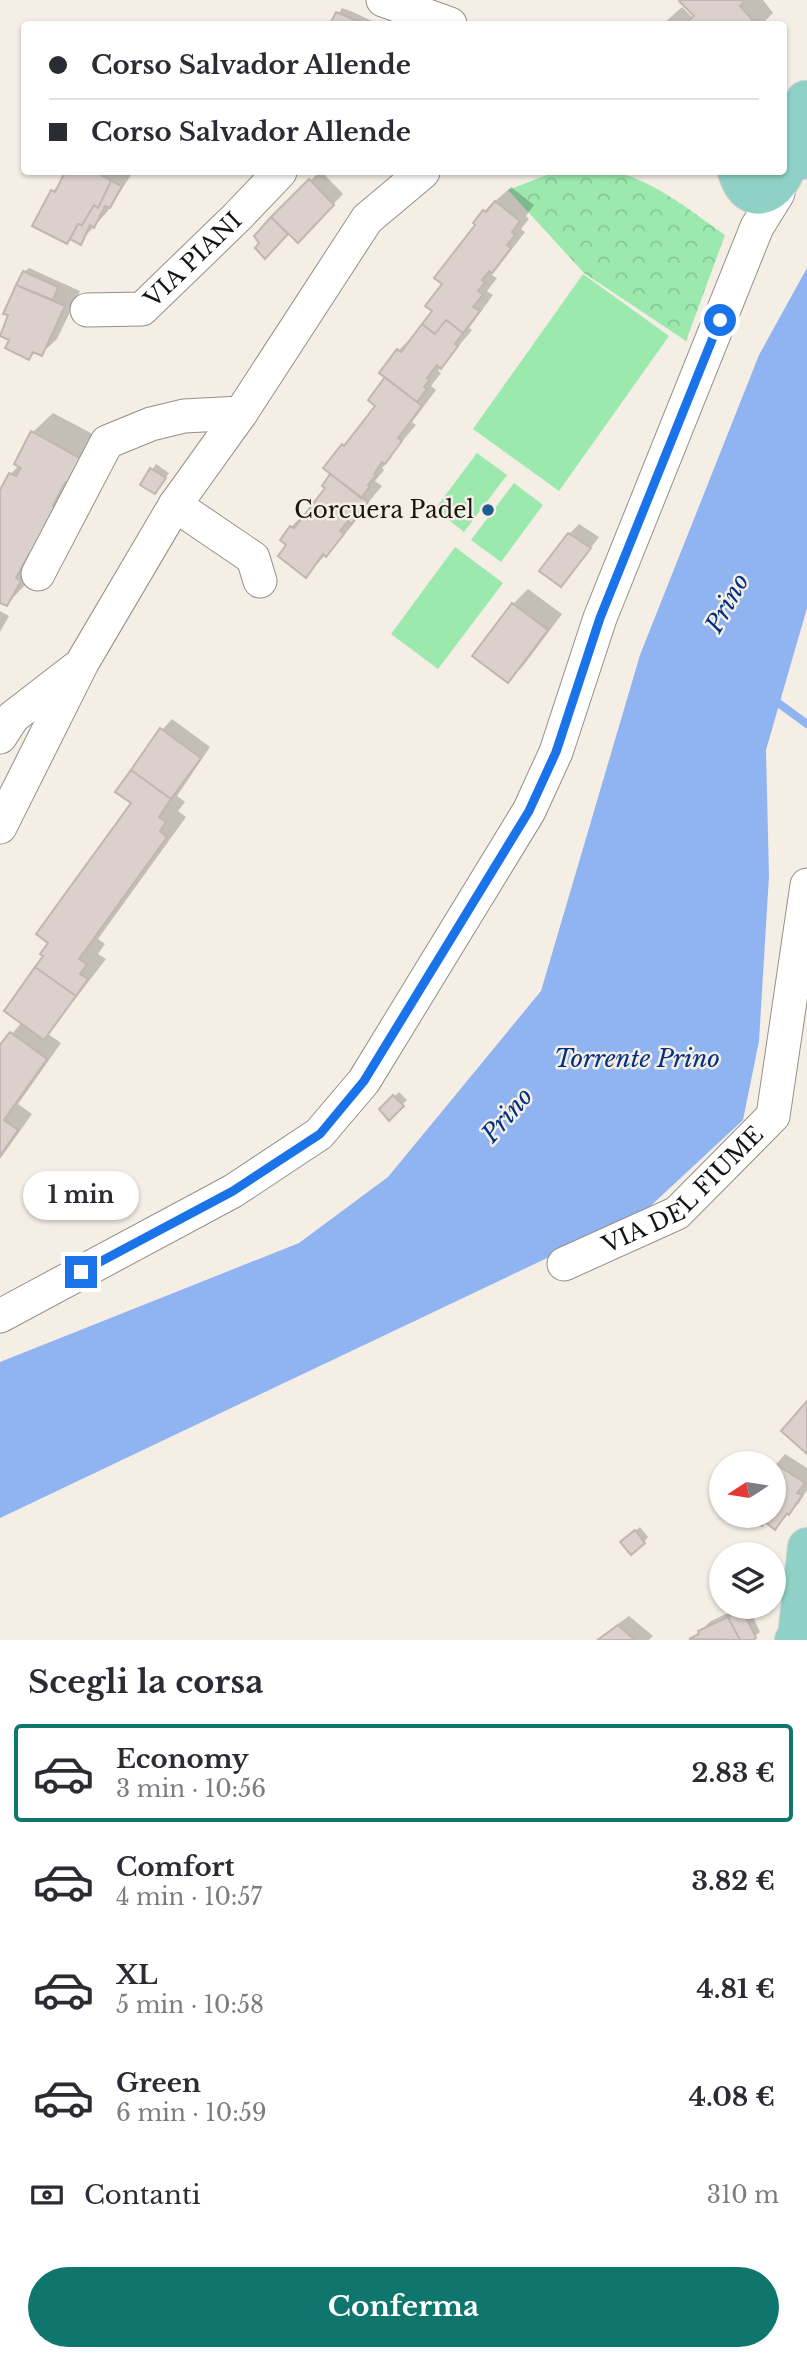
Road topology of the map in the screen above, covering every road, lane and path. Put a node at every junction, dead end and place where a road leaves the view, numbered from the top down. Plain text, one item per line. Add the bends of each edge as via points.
1 (382, 0) edge
2 (375, 21) edge
3 (442, 21) edge
4 (277, 175) edge
5 (419, 175) edge
6 (774, 175) edge
7 (88, 310) dead end
8 (241, 413) junction
9 (175, 505) junction
10 (38, 574) dead end
11 (260, 581) dead end
12 (82, 663) junction
13 (0, 737) edge
14 (0, 827) edge
15 (807, 885) edge
16 (564, 1264) dead end
17 (0, 1316) edge
18 (807, 1547) edge
19 (794, 1640) edge

1 - 2 street
1 - 3 street
4 - 7 street, VIA PIANI via 142,309
5 - 8 street via 367,219
6 - 17 street via 600,618 556,752 529,811 364,1081 320,1134 244,1184
8 - 9 street
8 - 10 street via 184,416 107,442
9 - 11 street via 253,558
9 - 12 street
12 - 13 street via 13,717
12 - 14 street
15 - 16 street, VIA DEL FIUME via 772,1116 677,1213
18 - 19 main road

